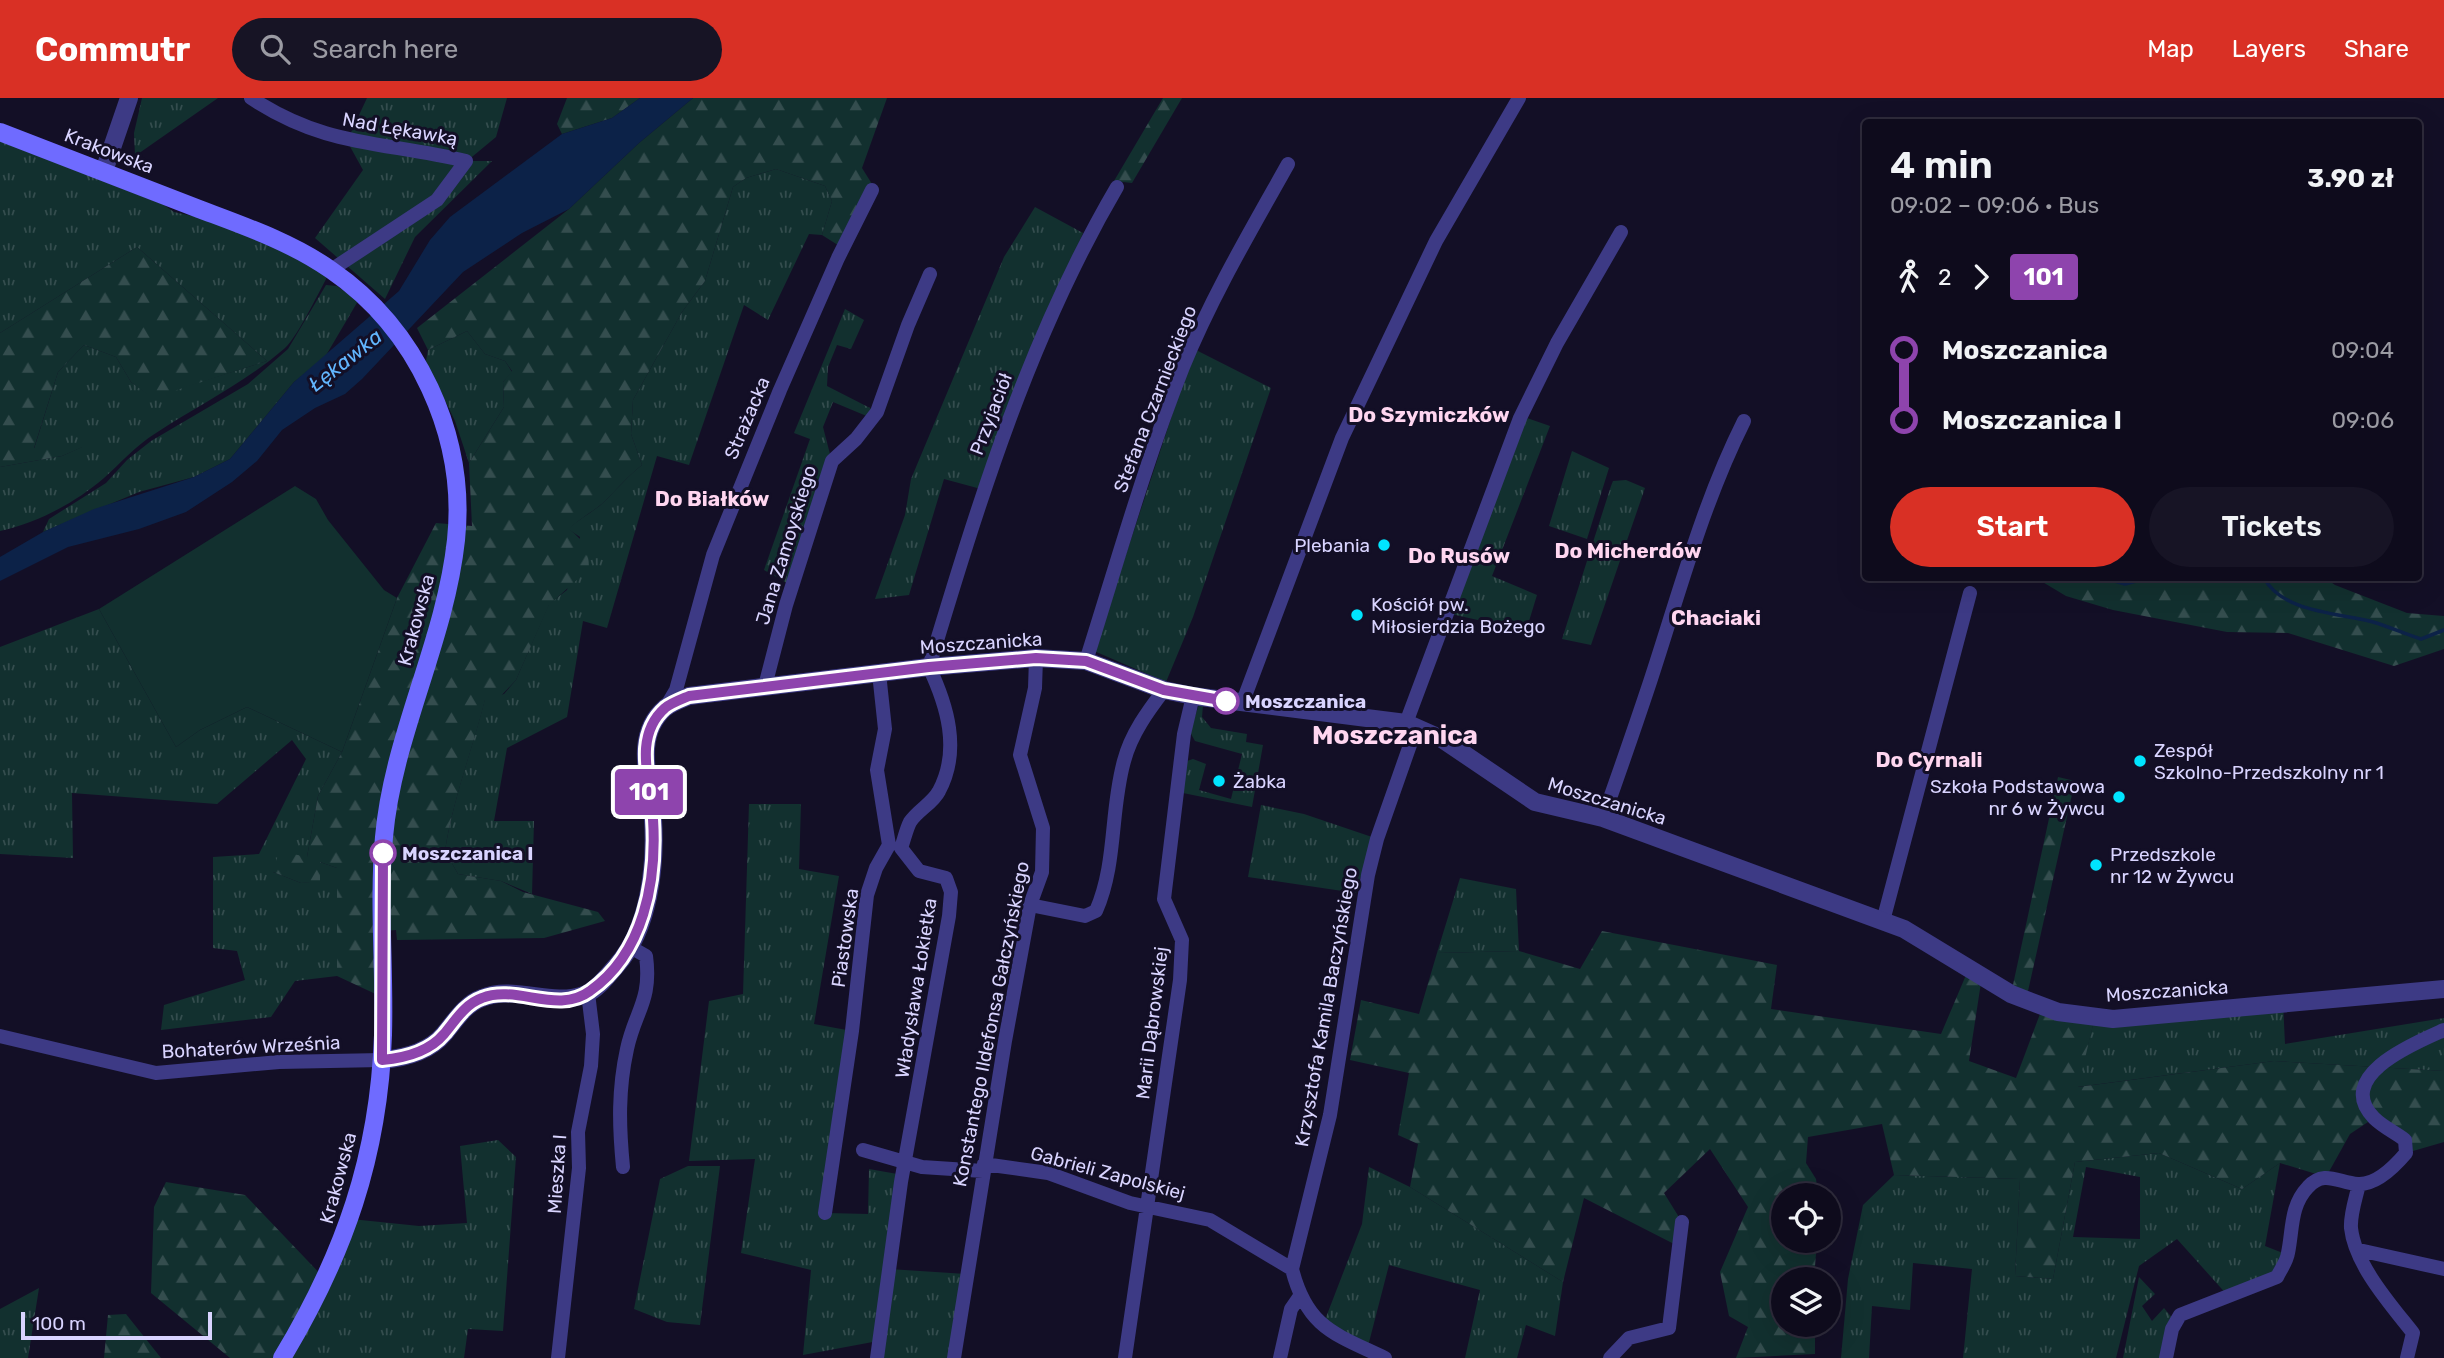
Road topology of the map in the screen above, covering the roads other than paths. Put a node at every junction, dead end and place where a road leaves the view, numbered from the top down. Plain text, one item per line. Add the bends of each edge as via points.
1 (129, 98) edge
2 (251, 98) edge
3 (1519, 98) edge
4 (0, 132) edge
5 (435, 154) junction
6 (1288, 164) dead end
7 (104, 171) junction
8 (1117, 187) dead end
9 (872, 190) dead end
10 (437, 200) junction
11 (1621, 232) dead end
12 (337, 274) junction
13 (930, 274) dead end
14 (1744, 421) dead end
15 (1970, 593) dead end
16 (1036, 658) junction
17 (1086, 661) junction
18 (929, 667) junction
19 (879, 673) junction
20 (765, 687) junction
21 (1164, 690) junction
22 (1193, 696) junction
23 (1242, 704) junction
24 (665, 708) junction
25 (1411, 726) junction
26 (1603, 818) junction
27 (895, 846) junction
28 (1031, 905) junction
29 (1883, 921) junction
30 (632, 948) junction
31 (2444, 989) edge
32 (588, 993) junction
33 (2444, 1030) edge
34 (0, 1036) edge
35 (382, 1060) junction
36 (863, 1150) dead end
37 (906, 1163) junction
38 (623, 1167) dead end
39 (983, 1167) junction
40 (2359, 1184) junction
41 (1146, 1206) junction
42 (825, 1213) dead end
43 (1682, 1222) dead end
44 (2359, 1250) junction
45 (1292, 1269) junction
46 (2444, 1269) edge
47 (1300, 1296) junction
48 (282, 1358) edge
49 (558, 1358) edge
50 (877, 1358) edge
51 (954, 1358) edge
52 (1125, 1358) edge
53 (1280, 1358) edge
54 (1385, 1358) edge
55 (1610, 1358) edge
56 (2166, 1358) edge
57 (2407, 1358) edge

1 - 7 street
2 - 5 street, Nad Łękawką via 312,131 366,145
3 - 23 street via 1436,242 1342,438
4 - 7 main road, Krakowska
5 - 10 street via 450,173
5 - 10 street, Nad Łękawką via 466,161
6 - 17 street, Stefana Czarnieckiego via 1248,231 1184,367 1143,478
7 - 12 main road, Krakowska via 278,240
8 - 18 street, Przyjaciół via 1076,260 1002,433
9 - 24 street, Strażacka via 780,390 718,542 676,690
10 - 12 street
11 - 25 street, Krzysztofa Kamila Baczyńskiego via 1520,418
12 - 35 main road, Krakowska via 381,314 429,387 452,447 457,495 456,541 443,605 388,805 382,870
13 - 20 street, Jana Zamoyskiego via 877,412 832,461
14 - 26 street via 1724,461 1673,602
15 - 29 street
16 - 17 street, Moszczanicka
16 - 18 street, Moszczanicka
16 - 28 street, Konstantego Ildefonsa Gałczyńskiego via 1035,688 1020,755 1043,828 1042,872
17 - 21 street, Moszczanicka
18 - 19 street, Moszczanicka
18 - 27 street via 942,694 951,733 948,768 939,793
19 - 20 street, Moszczanicka
19 - 27 street via 885,729 877,770
20 - 24 street, Moszczanicka via 689,696
21 - 22 street, Moszczanicka
21 - 28 street via 1142,720 1124,761 1107,885 1096,911 1086,916
22 - 23 street, Moszczanicka
22 - 41 street, Marii Dąbrowskiej via 1184,734 1164,899 1182,940 1180,980
23 - 25 street, Moszczanicka
24 - 30 street via 652,729 644,765 653,819 652,860 644,912
25 - 26 street, Moszczanicka via 1442,739 1535,802
25 - 45 street, Krzysztofa Kamila Baczyńskiego via 1368,875 1330,1115
26 - 29 street, Moszczanicka
27 - 37 street, Władysława Łokietka via 919,871 946,878 951,892
27 - 42 street, Piastowska via 876,868 867,895
28 - 39 street, Konstantego Ildefonsa Gałczyńskiego
29 - 31 street, Moszczanicka via 2011,994 2058,1012 2113,1019
30 - 32 street
30 - 38 street via 646,956 648,969 646,999 627,1047 617,1111
32 - 35 street via 561,1001 497,993 480,998 458,1015 442,1037 418,1053
32 - 49 street, Mieszka I via 591,1066 578,1132 579,1168
33 - 40 street via 2390,1056 2364,1084 2363,1100 2374,1118 2405,1140 2406,1153 2382,1177
34 - 35 street, Bohaterów Września via 156,1073 279,1062
35 - 48 main road, Krakowska via 373,1134 351,1219 323,1287
36 - 37 street, Gabrieli Zapolskiej
37 - 39 street, Gabrieli Zapolskiej
37 - 50 street, Władysława Łokietka
39 - 41 street, Gabrieli Zapolskiej via 1048,1173
39 - 51 street, Konstantego Ildefonsa Gałczyńskiego
40 - 44 street via 2351,1228
40 - 56 street via 2335,1177 2309,1184 2298,1199 2288,1255 2277,1277 2180,1315
41 - 45 street, Gabrieli Zapolskiej via 1210,1220
41 - 52 street, Marii Dąbrowskiej
43 - 55 street via 1669,1328 1629,1338
44 - 46 street
44 - 57 street via 2377,1286 2413,1333
45 - 47 street
47 - 53 street via 1291,1309
47 - 54 street via 1308,1312 1336,1335

